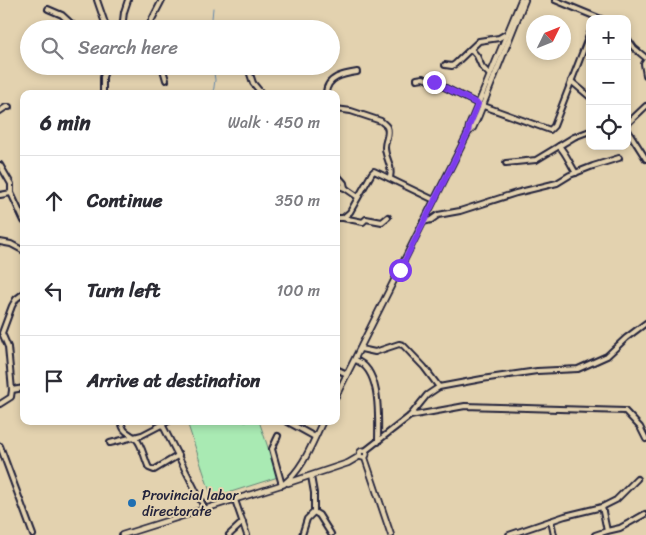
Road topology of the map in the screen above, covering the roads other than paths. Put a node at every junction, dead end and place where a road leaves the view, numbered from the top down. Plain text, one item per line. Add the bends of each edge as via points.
1 (96, 0) edge
2 (128, 0) edge
3 (162, 0) edge
4 (521, 0) edge
5 (525, 0) edge
6 (555, 0) edge
7 (48, 9) dead end
8 (589, 15) edge
9 (67, 20) edge
10 (104, 20) edge
11 (123, 20) edge
12 (152, 20) edge
13 (508, 32) junction
14 (586, 43) edge
15 (631, 44) edge
16 (472, 49) junction
17 (646, 60) edge
18 (445, 66) dead end
19 (357, 72) dead end
20 (104, 75) edge
21 (165, 75) edge
22 (250, 75) edge
23 (646, 75) edge
24 (490, 76) junction
25 (417, 78) dead end
26 (166, 80) dead end
27 (571, 81) junction
28 (490, 84) junction
29 (103, 90) edge
30 (259, 90) edge
31 (326, 90) edge
32 (586, 94) edge
33 (481, 105) junction
34 (646, 106) edge
35 (9, 107) dead end
36 (340, 110) edge
37 (0, 111) edge
38 (631, 120) edge
39 (586, 133) edge
40 (631, 135) edge
41 (559, 146) junction
42 (619, 158) dead end
43 (646, 158) edge
44 (506, 164) dead end
45 (0, 165) edge
46 (576, 172) junction
47 (340, 178) edge
48 (390, 178) junction
49 (340, 186) edge
50 (345, 188) junction
51 (11, 193) junction
52 (0, 194) edge
53 (358, 197) junction
54 (434, 200) junction
55 (20, 212) edge
56 (388, 217) dead end
57 (343, 218) joint
58 (423, 222) junction
59 (0, 242) edge
60 (20, 249) edge
61 (20, 296) edge
62 (646, 323) edge
63 (1, 332) edge
64 (360, 349) junction
65 (355, 360) junction
66 (340, 370) edge
67 (347, 374) junction
68 (439, 387) junction
69 (340, 388) edge
70 (20, 389) edge
71 (12, 390) junction
72 (0, 404) edge
73 (410, 416) junction
74 (123, 425) edge
75 (293, 425) edge
76 (321, 425) edge
77 (163, 426) joint
78 (278, 436) dead end
79 (135, 437) junction
80 (315, 437) junction
81 (646, 439) edge
82 (378, 442) junction
83 (110, 444) dead end
84 (0, 446) edge
85 (364, 451) joint
86 (179, 455) junction
87 (362, 457) junction
88 (311, 476) junction
89 (638, 479) dead end
90 (283, 484) junction
91 (235, 500) junction
92 (602, 507) junction
93 (205, 509) junction
94 (314, 512) junction
95 (645, 514) edge
96 (551, 521) junction
97 (243, 522) junction
98 (607, 531) junction
99 (331, 534) edge
100 (33, 535) edge
101 (122, 535) edge
102 (229, 535) edge
103 (247, 535) edge
104 (302, 535) edge
105 (391, 535) edge
106 (509, 535) edge
107 (554, 535) edge
108 (595, 535) edge

1 - 10 street
2 - 11 street
3 - 12 street
4 - 13 street
5 - 28 street
6 - 8 street
7 - 9 street
13 - 16 street via 499,38 479,41
13 - 24 street
14 - 27 street
15 - 17 street
16 - 18 street via 452,66
16 - 24 street
17 - 23 street
19 - 31 street via 336,78
20 - 29 street
21 - 26 street
22 - 30 street
24 - 28 street
25 - 33 street via 434,82
27 - 32 street
27 - 33 street via 550,130
28 - 33 street
33 - 54 street via 473,128
34 - 38 street
35 - 37 street
36 - 48 street via 381,121 387,127 385,147 392,172
39 - 41 street
40 - 43 street
41 - 44 street via 536,160
41 - 46 street
42 - 46 street
45 - 51 street via 11,184
46 - 58 street via 557,183 438,215
47 - 50 street
48 - 53 street via 374,171
48 - 54 street
49 - 50 street
50 - 53 street
51 - 52 street
51 - 55 street
53 - 57 street
54 - 58 street
56 - 57 street via 382,222
58 - 64 street
59 - 60 street
61 - 63 street
62 - 68 street via 607,356 578,369 482,378
63 - 71 street via 8,347
64 - 65 street
64 - 68 street via 375,352 403,345
65 - 67 street
65 - 82 street via 366,367 376,389
66 - 67 street
67 - 69 street
68 - 73 street via 427,395
70 - 71 street
71 - 72 street via 11,397
73 - 81 street via 465,406 625,411
73 - 82 street
74 - 79 street via 126,432
75 - 80 street
76 - 80 street
77 - 79 street
77 - 86 street
78 - 90 street via 272,449
79 - 83 street
79 - 86 street via 144,460 154,470
80 - 90 street via 297,471
82 - 85 street
84 - 100 street
85 - 87 street via 367,454
86 - 93 street
87 - 88 street
87 - 105 street
88 - 90 street
88 - 94 street
89 - 92 street via 616,500
90 - 91 street
91 - 93 street
91 - 97 street
92 - 96 street
92 - 98 street
93 - 101 street
94 - 99 street
94 - 104 street via 307,519
95 - 98 street via 620,528
96 - 106 street
96 - 107 street
97 - 102 street
97 - 103 street
98 - 108 street

